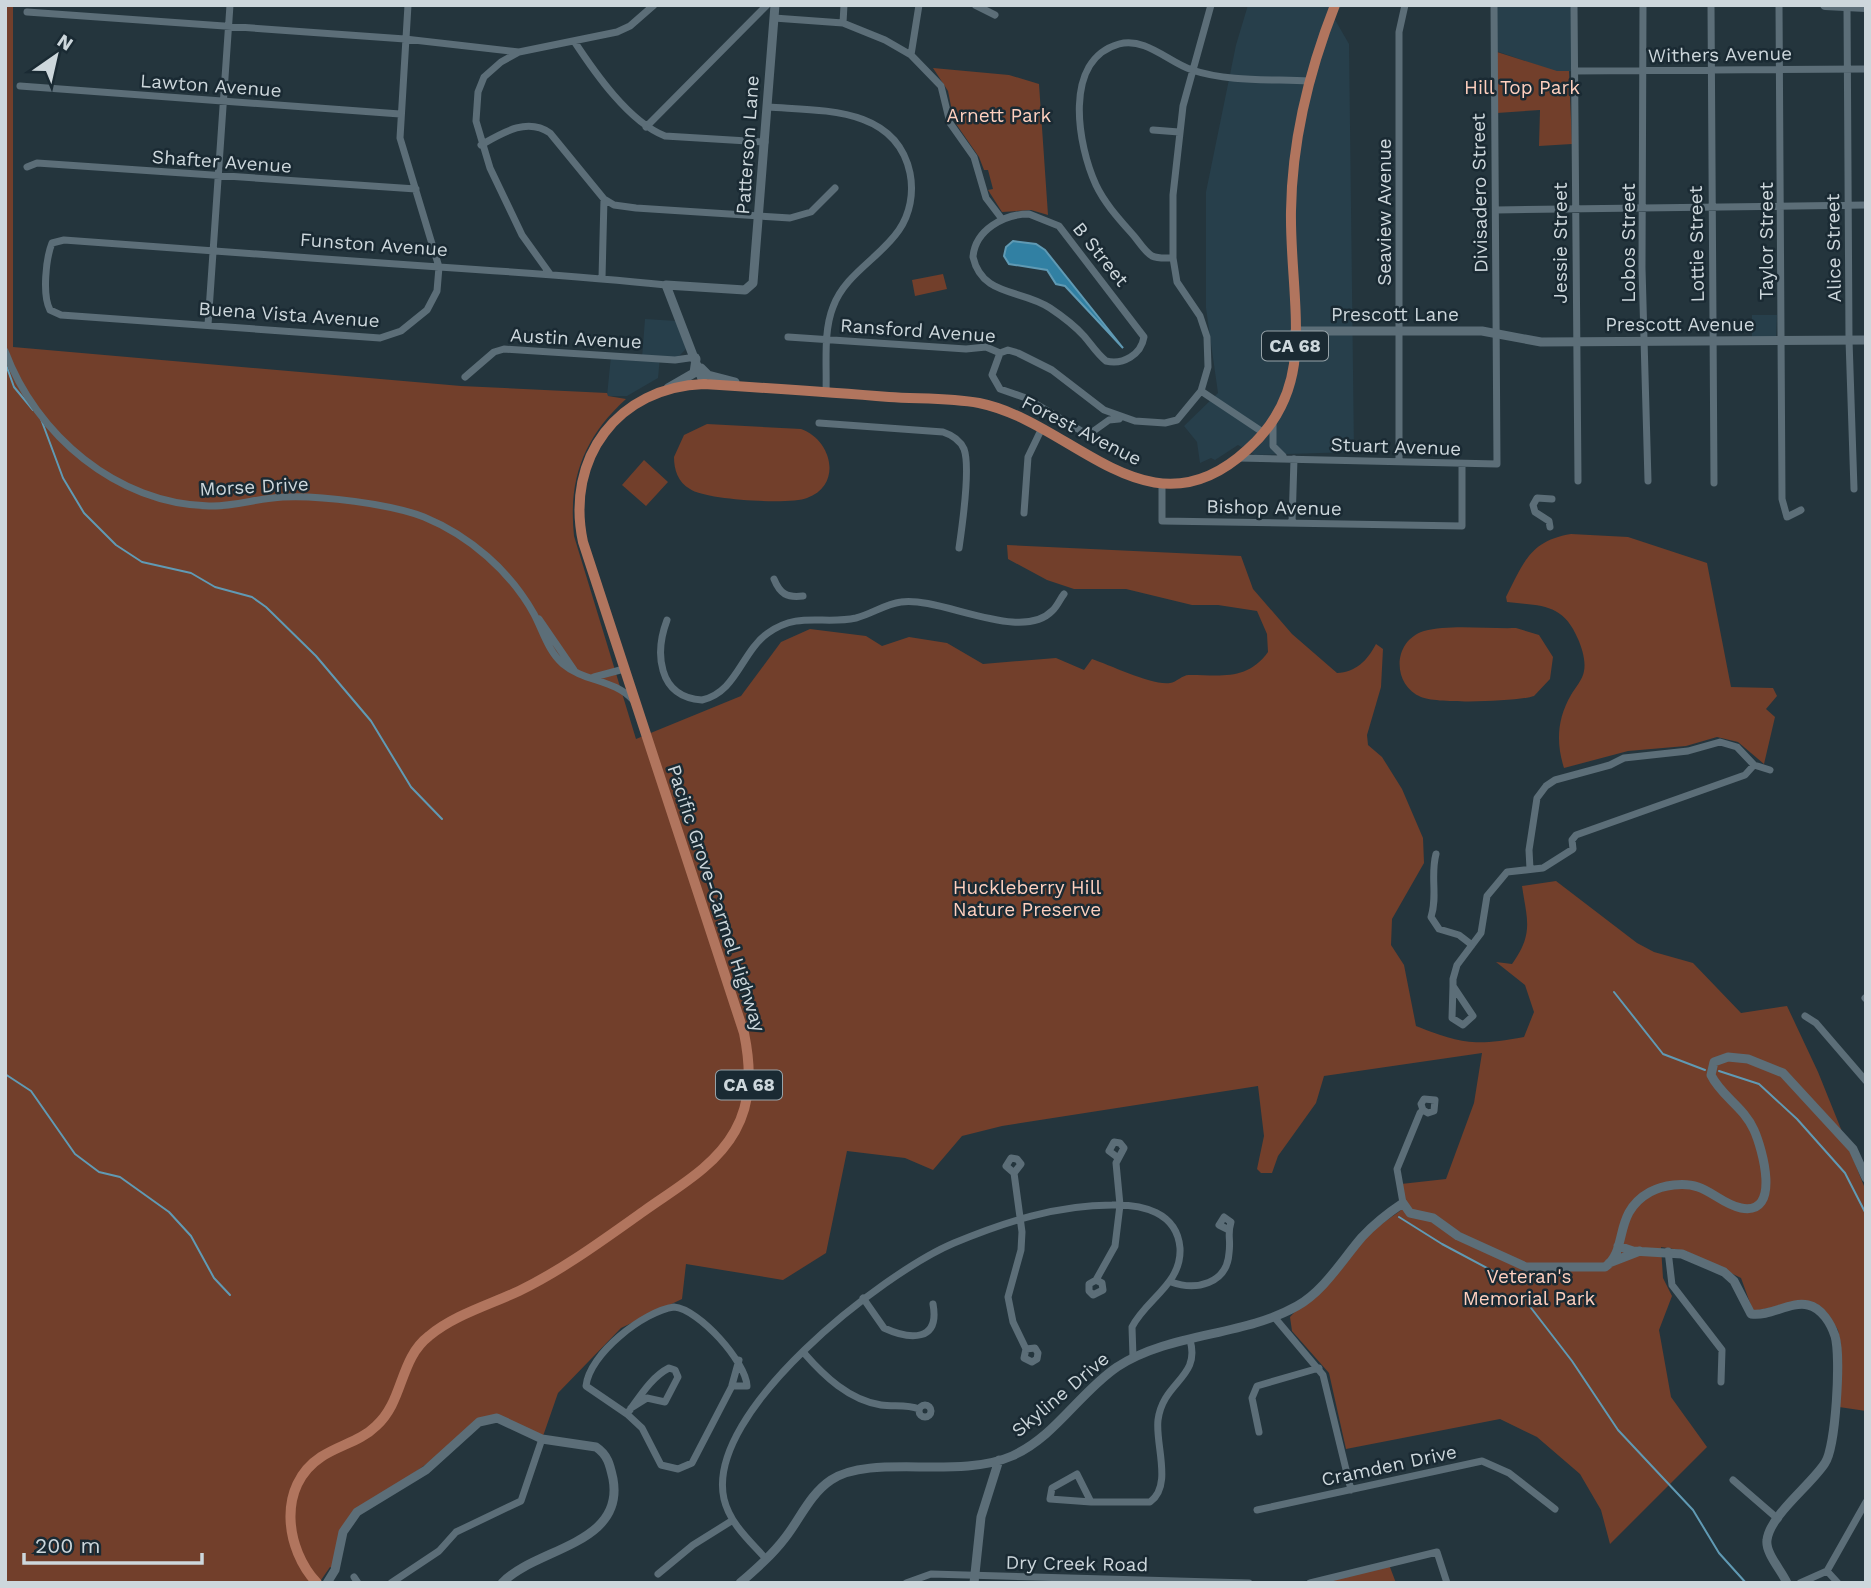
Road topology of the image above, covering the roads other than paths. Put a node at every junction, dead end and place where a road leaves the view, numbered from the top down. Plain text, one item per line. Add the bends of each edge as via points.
1 (230, 5) edge
2 (408, 5) edge
3 (654, 5) edge
4 (767, 5) edge
5 (775, 5) edge
6 (844, 5) edge
7 (919, 5) edge
8 (975, 5) edge
9 (1211, 5) edge
10 (1335, 5) edge
11 (1405, 5) edge
12 (1494, 5) edge
13 (1574, 5) edge
14 (1643, 5) edge
15 (1711, 5) edge
16 (1779, 5) edge
17 (1825, 5) edge
18 (1847, 6) edge
19 (1866, 7) edge
20 (27, 12) dead end
21 (995, 15) dead end
22 (774, 18) junction
23 (843, 23) junction
24 (229, 27) junction
25 (405, 39) junction
26 (574, 41) junction
27 (519, 52) junction
28 (911, 55) junction
29 (1779, 68) junction
30 (1192, 69) junction
31 (1847, 69) junction
32 (1866, 69) edge
33 (1575, 71) junction
34 (1643, 71) junction
35 (1709, 71) junction
36 (1309, 81) junction
37 (20, 86) dead end
38 (223, 102) junction
39 (768, 107) junction
40 (400, 114) junction
41 (646, 127) junction
42 (1153, 130) dead end
43 (1179, 132) junction
44 (765, 142) junction
45 (481, 145) junction
46 (27, 167) dead end
47 (218, 176) junction
48 (835, 188) dead end
49 (416, 189) junction
50 (604, 199) junction
51 (1866, 205) edge
52 (1644, 206) junction
53 (1712, 206) junction
54 (1782, 206) junction
55 (1848, 206) junction
56 (1576, 207) junction
57 (1496, 210) junction
58 (760, 216) junction
59 (1002, 219) junction
60 (213, 250) junction
61 (1173, 258) junction
62 (439, 267) junction
63 (550, 274) junction
64 (602, 278) junction
65 (666, 285) junction
66 (751, 287) joint
67 (47, 300) joint
68 (208, 325) junction
69 (1294, 331) junction
70 (1400, 332) junction
71 (1496, 333) junction
72 (788, 337) dead end
73 (828, 340) junction
74 (1866, 340) edge
75 (1782, 341) junction
76 (1849, 341) junction
77 (1577, 342) junction
78 (1644, 342) junction
79 (1713, 342) junction
80 (5, 351) edge
81 (1000, 353) junction
82 (698, 361) junction
83 (464, 377) dead end
84 (704, 384) junction
85 (668, 388) junction
86 (757, 388) junction
87 (1201, 391) junction
88 (826, 392) junction
89 (640, 399) joint
90 (1104, 410) junction
91 (1124, 419) junction
92 (819, 423) dead end
93 (1273, 423) junction
94 (1102, 425) junction
95 (1042, 428) junction
96 (1264, 433) junction
97 (1239, 458) junction
98 (1294, 459) junction
99 (1399, 461) junction
100 (1462, 464) junction
101 (1497, 464) joint
102 (1578, 481) dead end
103 (1648, 481) dead end
104 (1714, 483) dead end
105 (1162, 484) junction
106 (1854, 489) dead end
107 (1552, 499) dead end
108 (1801, 510) dead end
109 (1024, 513) dead end
110 (1292, 523) junction
111 (1550, 527) dead end
112 (959, 548) dead end
113 (774, 579) dead end
114 (1064, 593) dead end
115 (803, 596) dead end
116 (667, 620) dead end
117 (624, 669) junction
118 (590, 677) junction
119 (635, 701) junction
120 (1754, 765) junction
121 (1770, 771) dead end
122 (1436, 854) dead end
123 (1530, 869) junction
124 (1472, 945) junction
125 (1453, 986) junction
126 (1805, 1016) dead end
127 (1866, 1081) edge
128 (1423, 1110) dead end
129 (1117, 1157) dead end
130 (1014, 1172) dead end
131 (1866, 1178) edge
132 (1403, 1203) junction
133 (1120, 1205) junction
134 (1018, 1219) junction
135 (1227, 1229) dead end
136 (1620, 1234) junction
137 (1618, 1246) junction
138 (1637, 1251) junction
139 (1668, 1251) junction
140 (1609, 1264) junction
141 (1096, 1280) dead end
142 (1171, 1282) junction
143 (863, 1298) junction
144 (933, 1304) dead end
145 (1275, 1318) junction
146 (1190, 1340) junction
147 (1026, 1349) dead end
148 (804, 1353) junction
149 (1133, 1357) junction
150 (739, 1360) junction
151 (1319, 1368) junction
152 (1721, 1382) dead end
153 (732, 1386) junction
154 (747, 1386) junction
155 (761, 1399) junction
156 (919, 1409) dead end
157 (629, 1411) junction
158 (1259, 1432) dead end
159 (542, 1439) junction
160 (1012, 1456) junction
161 (999, 1460) junction
162 (972, 1466) junction
163 (1733, 1480) dead end
164 (990, 1488) junction
165 (1351, 1490) junction
166 (1091, 1502) junction
167 (1866, 1502) edge
168 (1555, 1509) dead end
169 (1257, 1510) dead end
170 (1777, 1519) junction
171 (733, 1520) junction
172 (766, 1559) junction
173 (1827, 1571) junction
174 (658, 1574) dead end
175 (974, 1579) edge
176 (329, 1580) edge
177 (317, 1583) edge
178 (391, 1583) edge
179 (502, 1583) edge
180 (740, 1583) edge
181 (906, 1583) edge
182 (1249, 1583) edge
183 (1310, 1583) edge
184 (1447, 1583) edge
185 (1787, 1583) edge
186 (1800, 1583) edge
187 (1838, 1583) edge

1 - 24 street
2 - 25 street, Buena Vista Avenue
3 - 26 street via 630,26
4 - 41 street
5 - 22 street, Patterson Lane
6 - 23 street
7 - 28 street
8 - 21 street
9 - 30 street, Ransford Avenue
10 - 36 main road, Forest Avenue / CA 68
11 - 70 street, Seaview Avenue via 1399,32
12 - 57 street, Divisadero Street
13 - 33 street, Jessie Street
14 - 34 street, Lobos Street
15 - 35 street, Lottie Street
16 - 29 street, Taylor Street
17 - 18 main road
18 - 19 main road
18 - 31 street, Alice Street
20 - 24 street
22 - 23 street
22 - 39 street, Patterson Lane
23 - 28 street
24 - 25 street
24 - 38 street
25 - 27 street
25 - 40 street, Buena Vista Avenue
26 - 27 street
26 - 41 street
27 - 45 street via 501,62 480,85 475,107
28 - 59 street via 942,89 950,123 974,157 986,198
29 - 31 street, Withers Avenue
29 - 35 street, Withers Avenue
29 - 54 street, Taylor Street
30 - 36 street via 1222,76
30 - 43 street, Ransford Avenue
30 - 61 street via 1144,45 1118,44 1094,60 1080,100 1084,149 1103,197 1150,254
31 - 32 street, Withers Avenue
31 - 55 street, Alice Street
33 - 34 street, Withers Avenue
33 - 56 street, Jessie Street
34 - 35 street, Withers Avenue
34 - 52 street, Lobos Street
35 - 53 street, Lottie Street
36 - 69 main road, Forest Avenue / CA 68 via 1292,169
37 - 38 street, Lawton Avenue
38 - 40 street, Lawton Avenue
38 - 47 street
39 - 44 street, Patterson Lane
39 - 73 street via 868,119 892,139 908,166 912,185 907,216 898,233 836,299
40 - 49 street, Buena Vista Avenue via 401,138
41 - 44 street via 665,136
42 - 43 street
43 - 61 street, Ransford Avenue
44 - 58 street, Patterson Lane
45 - 50 street via 513,129 539,126 550,133
45 - 63 street via 516,224
46 - 47 street, Shafter Avenue via 37,163
47 - 49 street, Shafter Avenue
47 - 60 street
48 - 58 street via 820,207 802,216
49 - 62 street, Buena Vista Avenue
50 - 58 street via 636,208
50 - 64 street
51 - 55 street
52 - 53 street
52 - 56 street
52 - 78 street, Lobos Street
53 - 54 street
53 - 79 street, Lottie Street
54 - 55 street
54 - 75 street, Taylor Street
55 - 76 street, Alice Street
56 - 57 street
56 - 77 street, Jessie Street
57 - 71 street, Divisadero Street
58 - 66 street, Patterson Lane
59 - 59 street, B Street via 979,239 973,252 977,269 989,286 1050,308 1109,362 1130,357 1143,342 1143,332 1059,226 1029,214
60 - 62 street, Funston Avenue
60 - 67 street, Funston Avenue via 57,240 50,252
60 - 68 street
61 - 87 street, Ransford Avenue via 1180,291 1206,330 1208,367
62 - 63 street, Funston Avenue
62 - 68 street, Buena Vista Avenue via 431,304 411,325 386,337
63 - 64 street, Funston Avenue
64 - 65 street, Funston Avenue
65 - 66 street, Funston Avenue
65 - 82 street
67 - 68 street, Buena Vista Avenue via 50,310 61,315
69 - 70 street, Prescott Lane
69 - 93 main road, Forest Avenue / CA 68 via 1288,393
70 - 71 street, Prescott Lane
70 - 99 street, Seaview Avenue
71 - 77 street, Prescott Avenue via 1532,342
71 - 101 street, Divisadero Street
72 - 73 street, Ransford Avenue
73 - 81 street, Ransford Avenue via 986,347
73 - 88 street
74 - 76 street, Prescott Avenue
75 - 76 street, Prescott Avenue
75 - 79 street, Prescott Avenue
75 - 108 street, Taylor Street via 1781,473 1787,517
76 - 106 street, Alice Street
77 - 78 street, Prescott Avenue
77 - 102 street, Jessie Street
78 - 79 street, Prescott Avenue
78 - 103 street, Lobos Street
79 - 104 street, Lottie Street
80 - 118 street, Morse Drive via 49,428 108,474 150,494 189,505 303,497 390,508 422,516 456,533 508,578 555,637 576,673
81 - 90 street, Ransford Avenue via 1013,351 1042,364
81 - 94 street via 992,375 997,387 1034,403 1084,434 1092,435
82 - 83 street, Austin Avenue via 513,348 494,352
82 - 84 street
82 - 85 street via 694,373
82 - 86 street via 708,375
84 - 85 main road, Forest Avenue / CA 68
84 - 86 main road, Forest Avenue / CA 68
85 - 89 main road, Forest Avenue / CA 68
86 - 88 main road, Forest Avenue / CA 68
87 - 91 street, Ransford Avenue via 1177,420 1157,424
87 - 96 street
88 - 95 main road, Forest Avenue / CA 68 via 977,403
89 - 117 main road, Pacific Grove-Carmel Highway / CA 68 via 595,447 583,475 578,509 583,542
90 - 91 street, Ransford Avenue
90 - 94 street
91 - 94 street
92 - 112 street via 943,432 957,439 965,456
93 - 96 main road, Forest Avenue / CA 68
93 - 98 street via 1275,450
95 - 105 main road, Forest Avenue / CA 68 via 1125,475
95 - 109 street via 1028,457
96 - 97 main road, Forest Avenue / CA 68
97 - 98 street, Stuart Avenue
97 - 105 main road, Forest Avenue / CA 68 via 1217,473
98 - 99 street, Stuart Avenue
98 - 110 street
99 - 100 street, Stuart Avenue
100 - 101 street, Stuart Avenue
100 - 110 street, Bishop Avenue via 1462,526
105 - 110 street, Bishop Avenue via 1162,521
107 - 111 street via 1541,497 1533,505
113 - 115 street via 783,593
114 - 116 street via 1050,613 1027,621 990,620 914,601 853,618 795,620 759,640 726,688 702,700 679,691 661,668 659,642
117 - 118 street, Morse Drive
117 - 119 main road, Pacific Grove-Carmel Highway / CA 68
118 - 119 street via 617,686
119 - 177 main road, Pacific Grove-Carmel Highway / CA 68 via 744,1033 749,1076 743,1113 713,1160 577,1259 422,1341 407,1363 384,1418 366,1435 320,1458 298,1486 289,1527 297,1556
120 - 121 street
120 - 123 street via 1745,775 1576,835 1573,849 1543,868
120 - 123 street via 1737,747 1720,742 1624,758 1555,780 1537,797
122 - 124 street via 1431,917 1442,931 1458,934
123 - 124 street via 1512,870 1499,879 1485,901 1482,928
124 - 125 street via 1457,965
125 - 125 street via 1472,1012 1464,1025 1452,1018
126 - 127 street
128 - 132 street via 1397,1169
129 - 133 street
130 - 134 street
131 - 136 street via 1853,1149 1783,1073 1758,1062 1723,1057 1712,1064 1710,1075 1753,1127 1766,1178 1762,1201 1744,1209 1698,1186 1657,1189 1630,1210
132 - 140 street via 1410,1213 1433,1218 1458,1236 1535,1270
132 - 145 street, Skyline Drive via 1376,1223 1311,1297
133 - 134 street via 1062,1209
133 - 141 street via 1115,1246
133 - 142 street via 1150,1209 1169,1222 1180,1250
134 - 143 street via 954,1243
134 - 147 street via 1021,1250 1008,1297
135 - 142 street via 1229,1256 1217,1279 1198,1287
136 - 137 street
136 - 138 street
137 - 138 street
137 - 140 street
138 - 139 street
138 - 140 street
139 - 152 street via 1672,1285 1722,1350
139 - 170 street via 1730,1276 1751,1314 1809,1305 1824,1315 1833,1331 1837,1366 1830,1453
142 - 149 street via 1135,1322
143 - 144 street via 884,1328 915,1335 932,1329 936,1319
143 - 148 street
145 - 146 street, Skyline Drive
145 - 151 street
146 - 149 street, Skyline Drive
146 - 166 street via 1193,1362 1169,1391 1158,1419 1162,1483 1158,1494 1150,1502
148 - 155 street
148 - 156 street via 825,1375 859,1398 877,1405
149 - 160 street, Skyline Drive via 1094,1384 1048,1432
150 - 153 street
150 - 154 street
150 - 157 street via 693,1314 668,1308 618,1335 588,1376 590,1390
151 - 158 street via 1258,1386 1252,1398
151 - 165 street
153 - 154 street
153 - 157 street via 696,1456 685,1468 661,1465
154 - 155 street
155 - 171 street via 740,1431 726,1466 723,1492
157 - 157 street via 661,1372 675,1370 678,1377 665,1402 647,1398
159 - 176 street via 503,1419 479,1422 426,1470 357,1512 343,1532
159 - 178 street via 521,1501 456,1532 439,1551
159 - 179 street via 587,1444 601,1451 609,1462 614,1502 579,1541 516,1571
160 - 161 street, Skyline Drive
160 - 164 street
161 - 162 street, Skyline Drive
161 - 164 street
162 - 164 street via 984,1472
162 - 172 street, Skyline Drive via 867,1468 838,1476 813,1497
163 - 170 street
164 - 175 street via 978,1533
165 - 168 street, Cramden Drive via 1482,1461 1509,1473
165 - 169 street, Cramden Drive
166 - 166 street via 1054,1501 1049,1492 1077,1474
167 - 173 street
170 - 185 street via 1767,1546
171 - 172 street
171 - 174 street
172 - 180 street, Skyline Drive
173 - 186 street
173 - 187 street
175 - 181 street, Dry Creek Road via 926,1574
175 - 182 street, Dry Creek Road
183 - 184 street via 1437,1552

